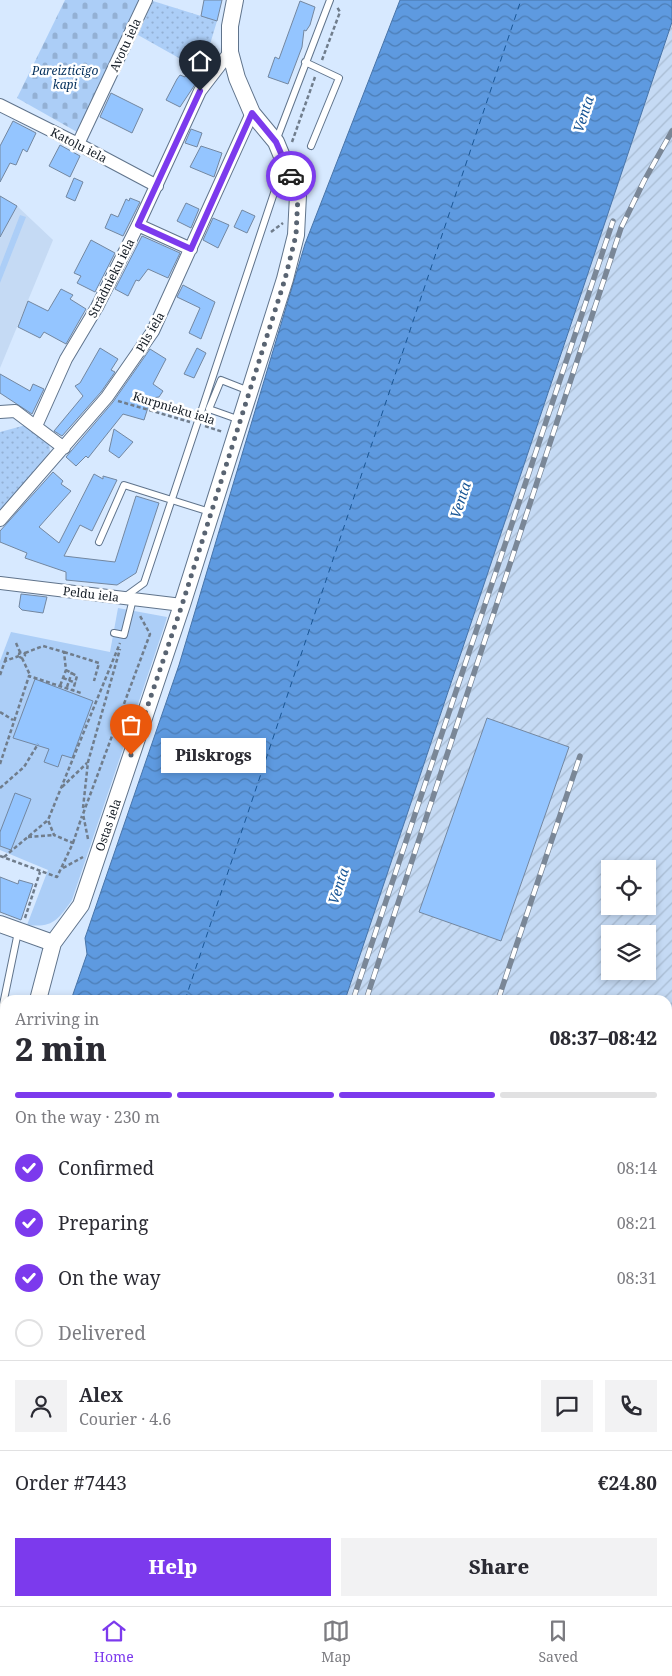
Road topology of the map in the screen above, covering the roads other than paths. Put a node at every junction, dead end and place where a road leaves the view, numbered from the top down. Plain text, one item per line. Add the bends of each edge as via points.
1 (146, 0) edge
2 (235, 0) edge
3 (330, 0) edge
4 (230, 52) junction
5 (305, 62) junction
6 (0, 106) edge
7 (252, 113) junction
8 (276, 142) junction
9 (78, 144) junction
10 (311, 146) dead end
11 (285, 160) junction
12 (157, 186) junction
13 (138, 225) junction
14 (191, 249) junction
15 (250, 391) junction
16 (0, 412) edge
17 (36, 426) junction
18 (238, 428) junction
19 (64, 448) junction
20 (172, 500) junction
21 (212, 512) junction
22 (0, 520) edge
23 (99, 542) dead end
24 (0, 583) edge
25 (128, 598) junction
26 (182, 605) junction
27 (114, 633) dead end
28 (0, 924) edge
29 (18, 932) junction
30 (53, 943) junction
31 (5, 995) edge
32 (39, 995) edge

1 - 9 street, Avotu iela
2 - 4 street
3 - 5 lane
4 - 7 street, Ostas iela
4 - 12 street, Strādnieku iela via 200,91
5 - 8 lane
5 - 10 lane via 339,78
6 - 9 street, Katoļu iela
7 - 8 street, Ostas iela
7 - 14 street, Pils iela
8 - 11 street, Ostas iela
9 - 12 street, Katoļu iela
11 - 15 street, Ostas iela via 298,195 296,235
11 - 20 lane
12 - 13 street, Strādnieku iela
13 - 14 street
13 - 17 street, Strādnieku iela via 97,307 66,359
14 - 19 street, Pils iela via 153,331 107,397
15 - 18 street, Ostas iela
15 - 18 lane via 221,380 209,410
16 - 17 street via 15,411
17 - 19 street
18 - 21 street, Ostas iela
19 - 22 street, Pils iela
20 - 21 lane
20 - 23 lane via 124,485
20 - 25 lane via 144,584
21 - 26 street, Ostas iela
24 - 25 street, Peldu iela
25 - 26 street, Peldu iela
25 - 27 lane via 124,635
26 - 30 street, Ostas iela via 80,905
28 - 29 street
29 - 30 street
29 - 31 lane
30 - 32 street, Ostas iela

